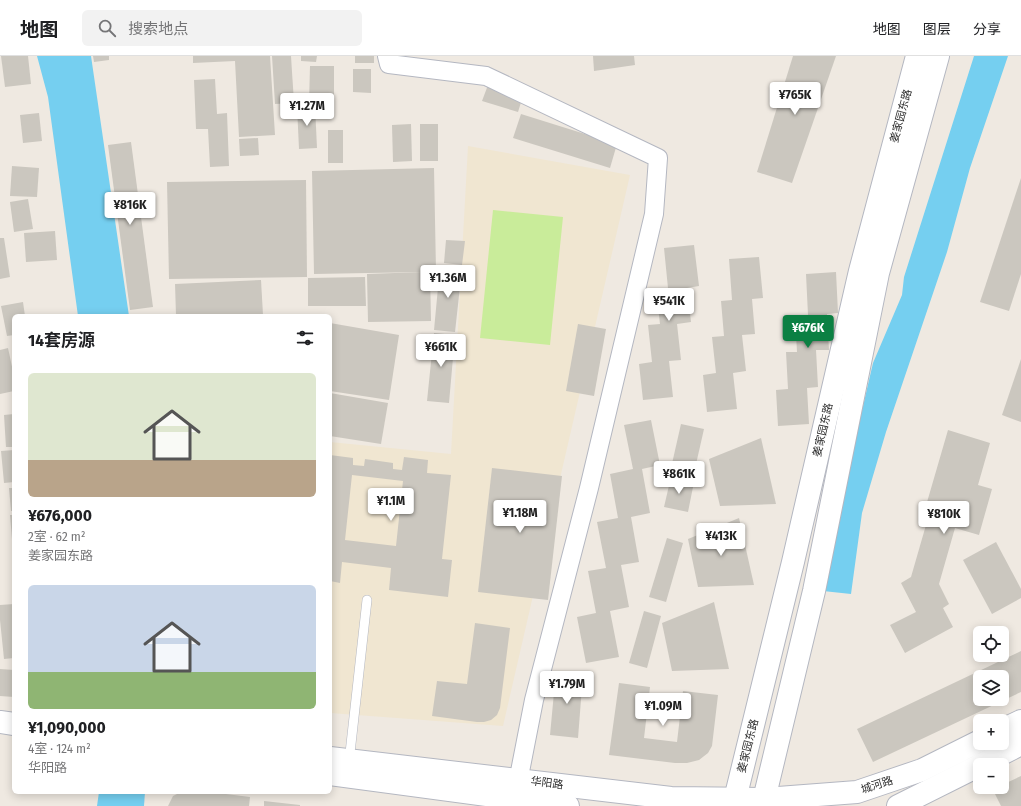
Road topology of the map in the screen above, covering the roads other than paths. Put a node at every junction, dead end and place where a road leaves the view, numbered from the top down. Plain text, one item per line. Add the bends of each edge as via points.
1 (388, 56) edge
2 (917, 56) edge
3 (938, 56) edge
4 (367, 600) dead end
5 (1021, 721) edge
6 (0, 722) edge
7 (12, 724) edge
8 (1009, 727) edge
9 (0, 736) edge
10 (12, 737) edge
11 (973, 744) edge
12 (1021, 744) edge
13 (994, 758) edge
14 (339, 767) edge
15 (973, 768) edge
16 (517, 790) junction
17 (735, 802) edge
18 (764, 803) edge
19 (568, 806) edge
20 (898, 806) edge

1 - 16 street via 389,64 486,76 658,158 654,214 589,488 534,700
2 - 17 main road, 姜家园东路 via 860,271
3 - 18 main road, 姜家园东路 via 878,272 814,591
4 - 14 lane
5 - 8 main road
6 - 7 main road
9 - 10 main road
11 - 18 main road, 城河路 via 922,770 857,792
12 - 13 main road
14 - 16 main road, 华阳路
15 - 20 main road
16 - 17 main road, 华阳路
16 - 19 main road, 华阳路
17 - 18 main road, 华阳路

